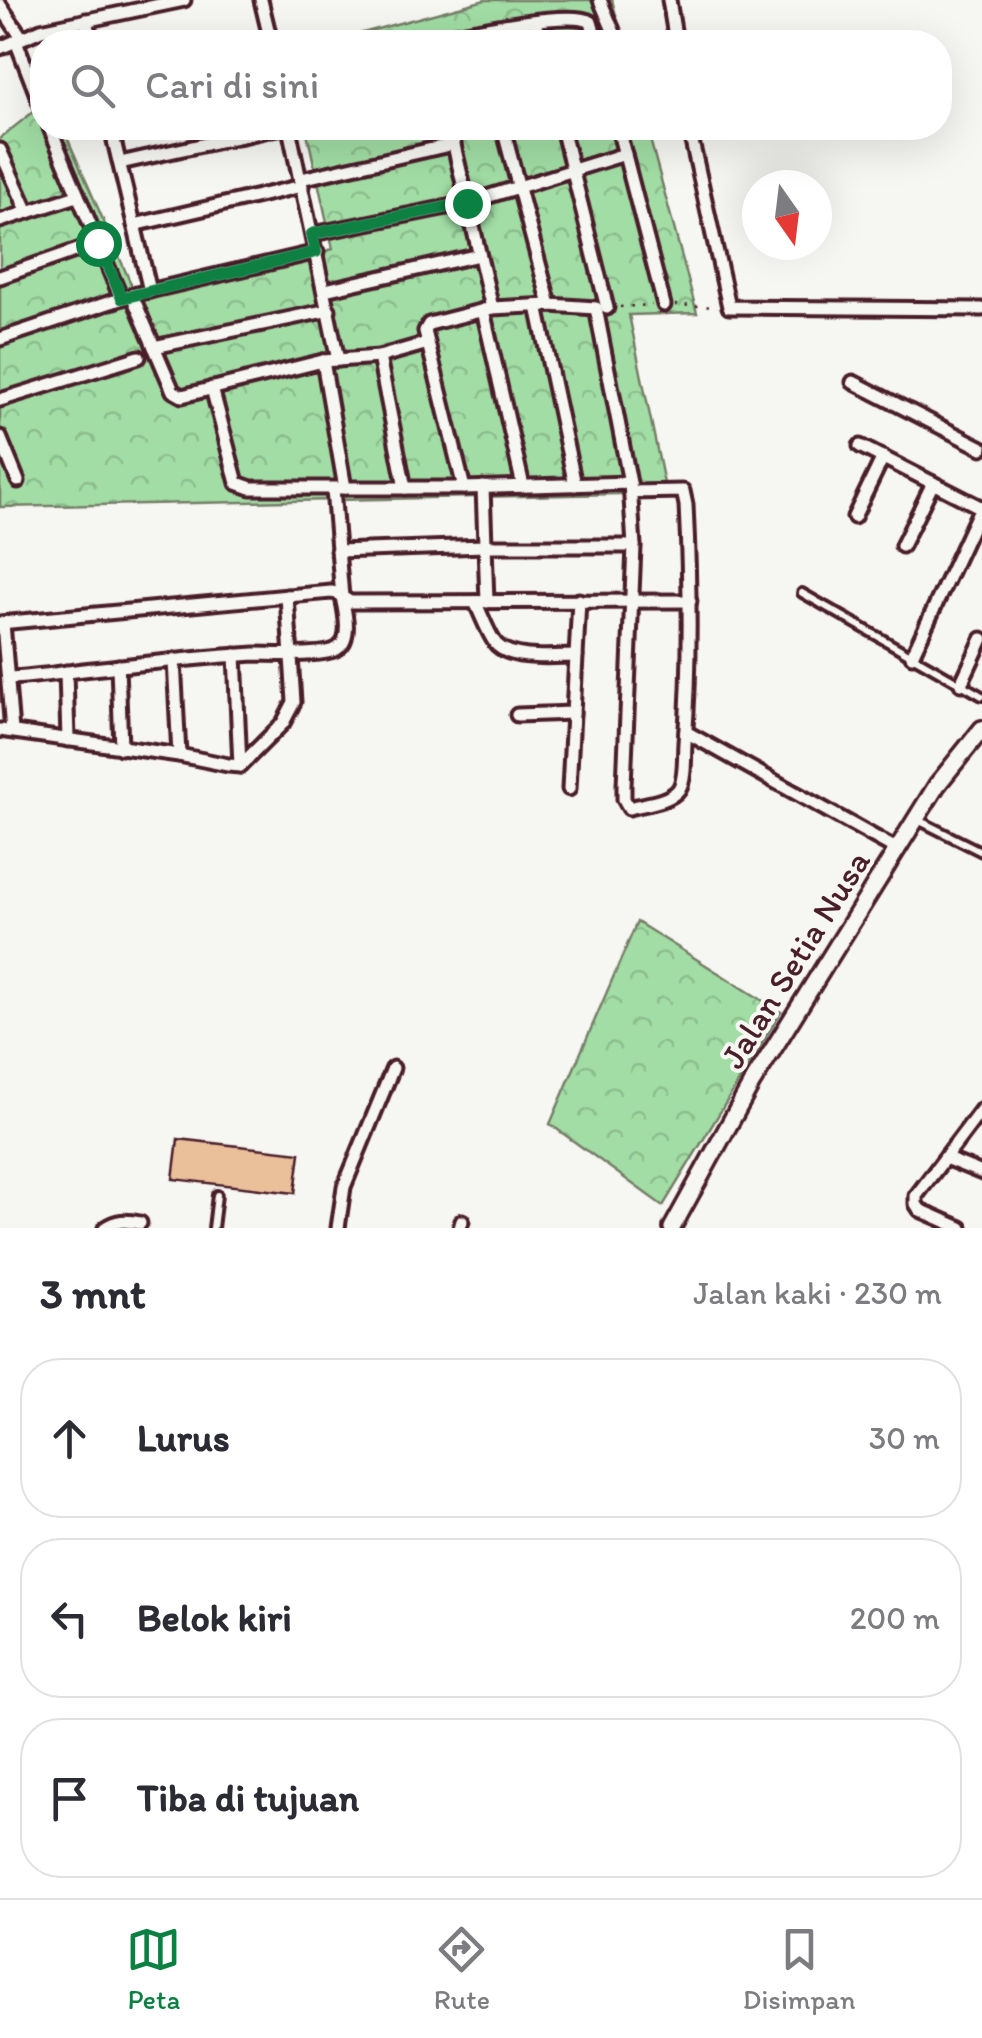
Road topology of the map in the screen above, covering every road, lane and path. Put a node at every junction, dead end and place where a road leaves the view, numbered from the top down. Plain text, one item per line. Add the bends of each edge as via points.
1 (184, 0) edge
2 (262, 0) edge
3 (600, 0) edge
4 (669, 0) edge
5 (0, 5) edge
6 (86, 20) junction
7 (534, 21) junction
8 (41, 30) edge
9 (88, 30) edge
10 (268, 30) edge
11 (504, 30) edge
12 (537, 30) edge
13 (595, 30) edge
14 (613, 30) edge
15 (674, 30) edge
16 (30, 35) edge
17 (19, 40) junction
18 (0, 48) edge
19 (30, 73) edge
20 (55, 140) edge
21 (115, 140) edge
22 (222, 140) edge
23 (292, 140) edge
24 (453, 140) edge
25 (506, 140) edge
26 (565, 140) edge
27 (621, 140) edge
28 (693, 140) edge
29 (454, 144) junction
30 (0, 150) edge
31 (625, 154) junction
32 (120, 162) junction
33 (572, 171) junction
34 (302, 183) junction
35 (519, 187) junction
36 (77, 196) junction
37 (467, 203) junction
38 (28, 212) junction
39 (0, 221) edge
40 (134, 225) junction
41 (312, 234) junction
42 (98, 243) junction
43 (316, 252) junction
44 (480, 255) junction
45 (0, 277) edge
46 (325, 290) junction
47 (150, 291) junction
48 (126, 297) junction
49 (664, 305) junction
50 (543, 306) junction
51 (729, 307) junction
52 (608, 308) joint
53 (488, 309) junction
54 (982, 309) edge
55 (329, 310) junction
56 (0, 339) edge
57 (428, 343) junction
58 (154, 347) junction
59 (140, 357) dead end
60 (380, 357) junction
61 (323, 360) junction
62 (338, 360) junction
63 (853, 382) dead end
64 (212, 388) junction
65 (0, 400) edge
66 (0, 437) edge
67 (860, 446) dead end
68 (982, 448) edge
69 (882, 457) junction
70 (18, 481) dead end
71 (933, 482) junction
72 (575, 484) junction
73 (523, 486) junction
74 (483, 487) junction
75 (630, 487) junction
76 (339, 488) junction
77 (405, 488) junction
78 (464, 488) junction
79 (982, 508) edge
80 (854, 517) dead end
81 (485, 546) junction
82 (634, 546) junction
83 (902, 546) dead end
84 (338, 551) junction
85 (802, 594) dead end
86 (286, 596) junction
87 (342, 597) junction
88 (579, 600) junction
89 (632, 601) junction
90 (690, 601) junction
91 (481, 602) junction
92 (2, 623) edge
93 (982, 639) edge
94 (290, 653) junction
95 (235, 656) junction
96 (576, 656) junction
97 (912, 656) junction
98 (174, 660) junction
99 (118, 666) junction
100 (66, 672) junction
101 (9, 678) junction
102 (961, 684) junction
103 (982, 696) edge
104 (573, 712) junction
105 (518, 716) dead end
106 (982, 729) edge
107 (6, 730) edge
108 (686, 732) junction
109 (68, 740) junction
110 (121, 748) junction
111 (179, 755) junction
112 (240, 766) junction
113 (569, 789) dead end
114 (916, 819) junction
115 (898, 850) junction
116 (982, 852) edge
117 (393, 1068) dead end
118 (982, 1110) edge
119 (945, 1158) junction
120 (982, 1173) edge
121 (217, 1195) dead end
122 (140, 1222) dead end
123 (105, 1228) edge
124 (214, 1228) edge
125 (338, 1228) edge
126 (672, 1228) edge
127 (961, 1228) edge

1 - 6 street
2 - 10 street
3 - 14 street
4 - 15 street
5 - 17 street
6 - 8 street
6 - 9 street
7 - 11 street
7 - 12 street
7 - 13 street via 589,19
16 - 17 street
17 - 18 street
17 - 19 street
20 - 36 street
21 - 32 street
22 - 32 street
23 - 34 street
24 - 29 street
25 - 35 street
26 - 33 street
27 - 31 street
28 - 51 street
29 - 34 street
29 - 37 street
30 - 38 street
31 - 33 street
31 - 49 street
32 - 40 street
33 - 35 street
33 - 52 street
34 - 40 street
34 - 41 street
35 - 37 street
35 - 50 street
36 - 38 street
36 - 42 street
37 - 41 street
37 - 44 street
38 - 39 street
40 - 47 street
41 - 43 street
42 - 45 street
42 - 48 street
43 - 46 street
43 - 47 street
44 - 46 street
44 - 53 street
46 - 55 street
47 - 48 street
48 - 56 street
48 - 58 street
49 - 51 path
49 - 52 path
50 - 53 street
50 - 72 street
50 - 75 street via 596,308
51 - 54 street
53 - 57 street via 429,324
53 - 73 street
55 - 58 street
55 - 62 street
57 - 60 street
57 - 78 street
58 - 64 street via 174,391 182,396
59 - 65 street
60 - 62 street
60 - 77 street
61 - 62 street
61 - 64 street
61 - 76 street
63 - 68 street
64 - 76 street via 238,483
66 - 70 street
67 - 69 street
69 - 71 street
69 - 80 street
71 - 79 street
71 - 83 street
72 - 73 street
72 - 75 street
73 - 74 street
74 - 78 street
74 - 81 street
75 - 82 street
75 - 90 street via 682,491
76 - 77 street
76 - 84 street
77 - 78 street
79 - 97 street
81 - 82 street
81 - 84 street
81 - 91 street
82 - 89 street
84 - 87 street
85 - 97 lane
86 - 87 street
86 - 92 street
86 - 94 street
87 - 91 street
87 - 94 street via 344,643 325,654
88 - 89 street
88 - 91 street
88 - 96 street
89 - 90 street
89 - 108 street via 624,786 629,808 679,789
90 - 108 street
91 - 96 street via 498,645 530,656
92 - 101 street
93 - 102 street
94 - 95 street
94 - 112 street via 294,702
95 - 98 street
95 - 112 street
96 - 104 street
97 - 102 lane
98 - 99 street
98 - 111 street
99 - 100 street
99 - 110 street
100 - 101 street
100 - 109 street
101 - 107 street
102 - 103 lane
104 - 105 street
104 - 113 street
106 - 114 street, Jalan Setia Nusa
107 - 109 street
108 - 115 street
109 - 110 street
110 - 111 street
111 - 112 street
114 - 115 street, Jalan Setia Nusa
114 - 116 lane
115 - 126 street, Jalan Setia Nusa via 752,1084
117 - 125 street via 344,1186
118 - 119 street
119 - 120 street
119 - 127 street via 916,1204
121 - 124 lane
122 - 123 street

